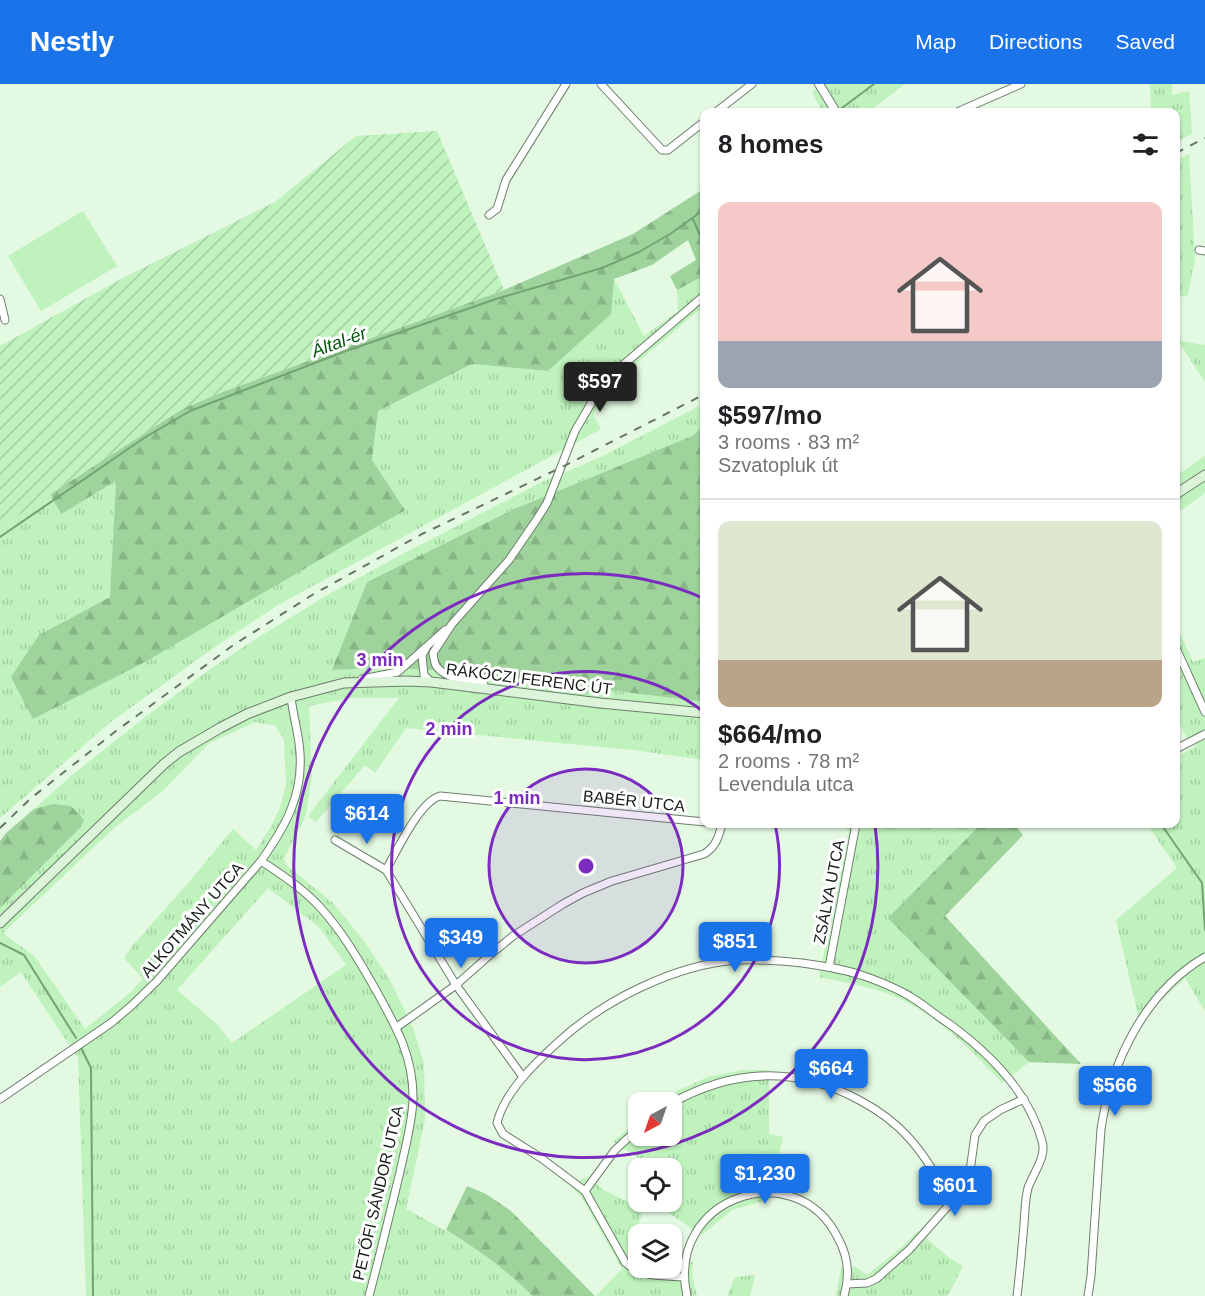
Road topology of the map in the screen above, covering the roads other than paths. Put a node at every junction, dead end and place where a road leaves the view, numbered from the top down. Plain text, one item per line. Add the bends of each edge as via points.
1 (566, 84) edge
2 (601, 84) edge
3 (752, 84) edge
4 (819, 84) edge
5 (1021, 84) edge
6 (721, 108) edge
7 (833, 108) edge
8 (966, 108) edge
9 (700, 125) edge
10 (489, 215) dead end
11 (0, 299) edge
12 (700, 299) edge
13 (5, 320) dead end
14 (1205, 475) edge
15 (1180, 491) edge
16 (452, 624) junction
17 (431, 641) junction
18 (433, 653) junction
19 (1180, 657) edge
20 (428, 678) junction
21 (344, 683) junction
22 (517, 693) junction
23 (291, 697) junction
24 (1205, 712) edge
25 (700, 713) edge
26 (1205, 735) edge
27 (1180, 747) edge
28 (700, 821) edge
29 (721, 828) edge
30 (855, 828) edge
31 (335, 840) dead end
32 (261, 861) junction
33 (386, 870) junction
34 (0, 922) edge
35 (1205, 957) edge
36 (829, 967) junction
37 (456, 985) junction
38 (397, 1027) junction
39 (523, 1077) junction
40 (682, 1098) edge
41 (0, 1099) edge
42 (1024, 1099) junction
43 (628, 1138) edge
44 (585, 1191) junction
45 (951, 1203) junction
46 (684, 1277) junction
47 (847, 1284) junction
48 (369, 1296) edge
49 (687, 1296) edge
50 (844, 1296) edge
51 (1017, 1296) edge
52 (1088, 1296) edge

1 - 10 street via 515,165 497,209
2 - 9 street via 662,150 669,150
3 - 6 street
4 - 7 street
5 - 8 street
11 - 13 street
12 - 16 street via 602,388 576,431 537,519 509,560
14 - 15 main road
16 - 17 street
16 - 18 street
17 - 20 street via 422,655
17 - 21 street via 398,672
18 - 20 street
18 - 22 street via 435,666 443,672
19 - 24 street
20 - 21 main road, RÁKÓCZI FERENC ÚT
20 - 22 main road, RÁKÓCZI FERENC ÚT
21 - 23 main road, RÁKÓCZI FERENC ÚT
22 - 25 main road, RÁKÓCZI FERENC ÚT
23 - 32 street, ALKOTMÁNY UTCA via 300,752 299,787 287,820
23 - 34 main road, RÁKÓCZI FERENC ÚT via 231,722 164,764
26 - 27 street
28 - 33 street, BABÉR UTCA via 440,795 422,810
29 - 37 street via 709,851 612,881 562,904 513,936
30 - 36 street, ZSÁLYA UTCA
31 - 33 street
32 - 38 street, PETŐFI SÁNDOR UTCA via 318,905 354,951
32 - 41 street, ALKOTMÁNY UTCA via 137,1001
33 - 37 street
35 - 52 street via 1182,973 1149,1008 1128,1041 1114,1074 1101,1129
36 - 39 street via 737,960 676,974 629,993 587,1018
36 - 42 street via 864,976 914,999 963,1034 1002,1070
37 - 38 street
37 - 39 street
38 - 48 street, PETŐFI SÁNDOR UTCA via 411,1075 412,1113
39 - 44 street via 505,1103 497,1123 500,1129
40 - 45 street via 716,1084 756,1076 784,1076 838,1090 882,1114 908,1137
42 - 45 street via 1000,1110 981,1125 975,1135 968,1178
42 - 51 street via 1043,1148 1027,1193
43 - 44 street
44 - 46 street via 631,1268 648,1275
45 - 47 street via 909,1250 876,1279
46 - 47 street via 690,1245 712,1212 741,1197 772,1193 804,1202 830,1224 845,1255
46 - 49 street
47 - 50 street

